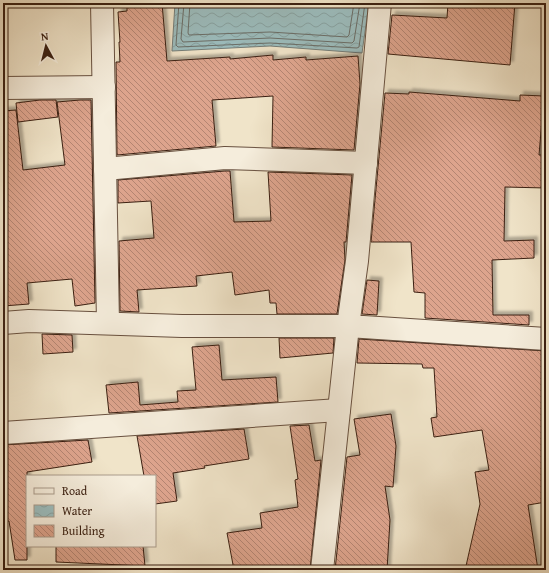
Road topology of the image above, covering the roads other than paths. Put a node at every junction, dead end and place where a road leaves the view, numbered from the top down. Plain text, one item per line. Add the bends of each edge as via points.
1 (102, 3) edge
2 (380, 3) edge
3 (104, 86) junction
4 (3, 88) edge
5 (366, 163) junction
6 (105, 170) junction
7 (3, 323) edge
8 (108, 324) junction
9 (348, 326) junction
10 (546, 339) edge
11 (339, 410) junction
12 (3, 433) edge
13 (322, 570) edge

1 - 3 street
2 - 5 street
3 - 4 street
3 - 6 street
5 - 6 street via 225,158
5 - 9 street
6 - 8 street
7 - 8 street via 29,321
8 - 9 street
9 - 10 street
9 - 11 street
11 - 12 street
11 - 13 street

